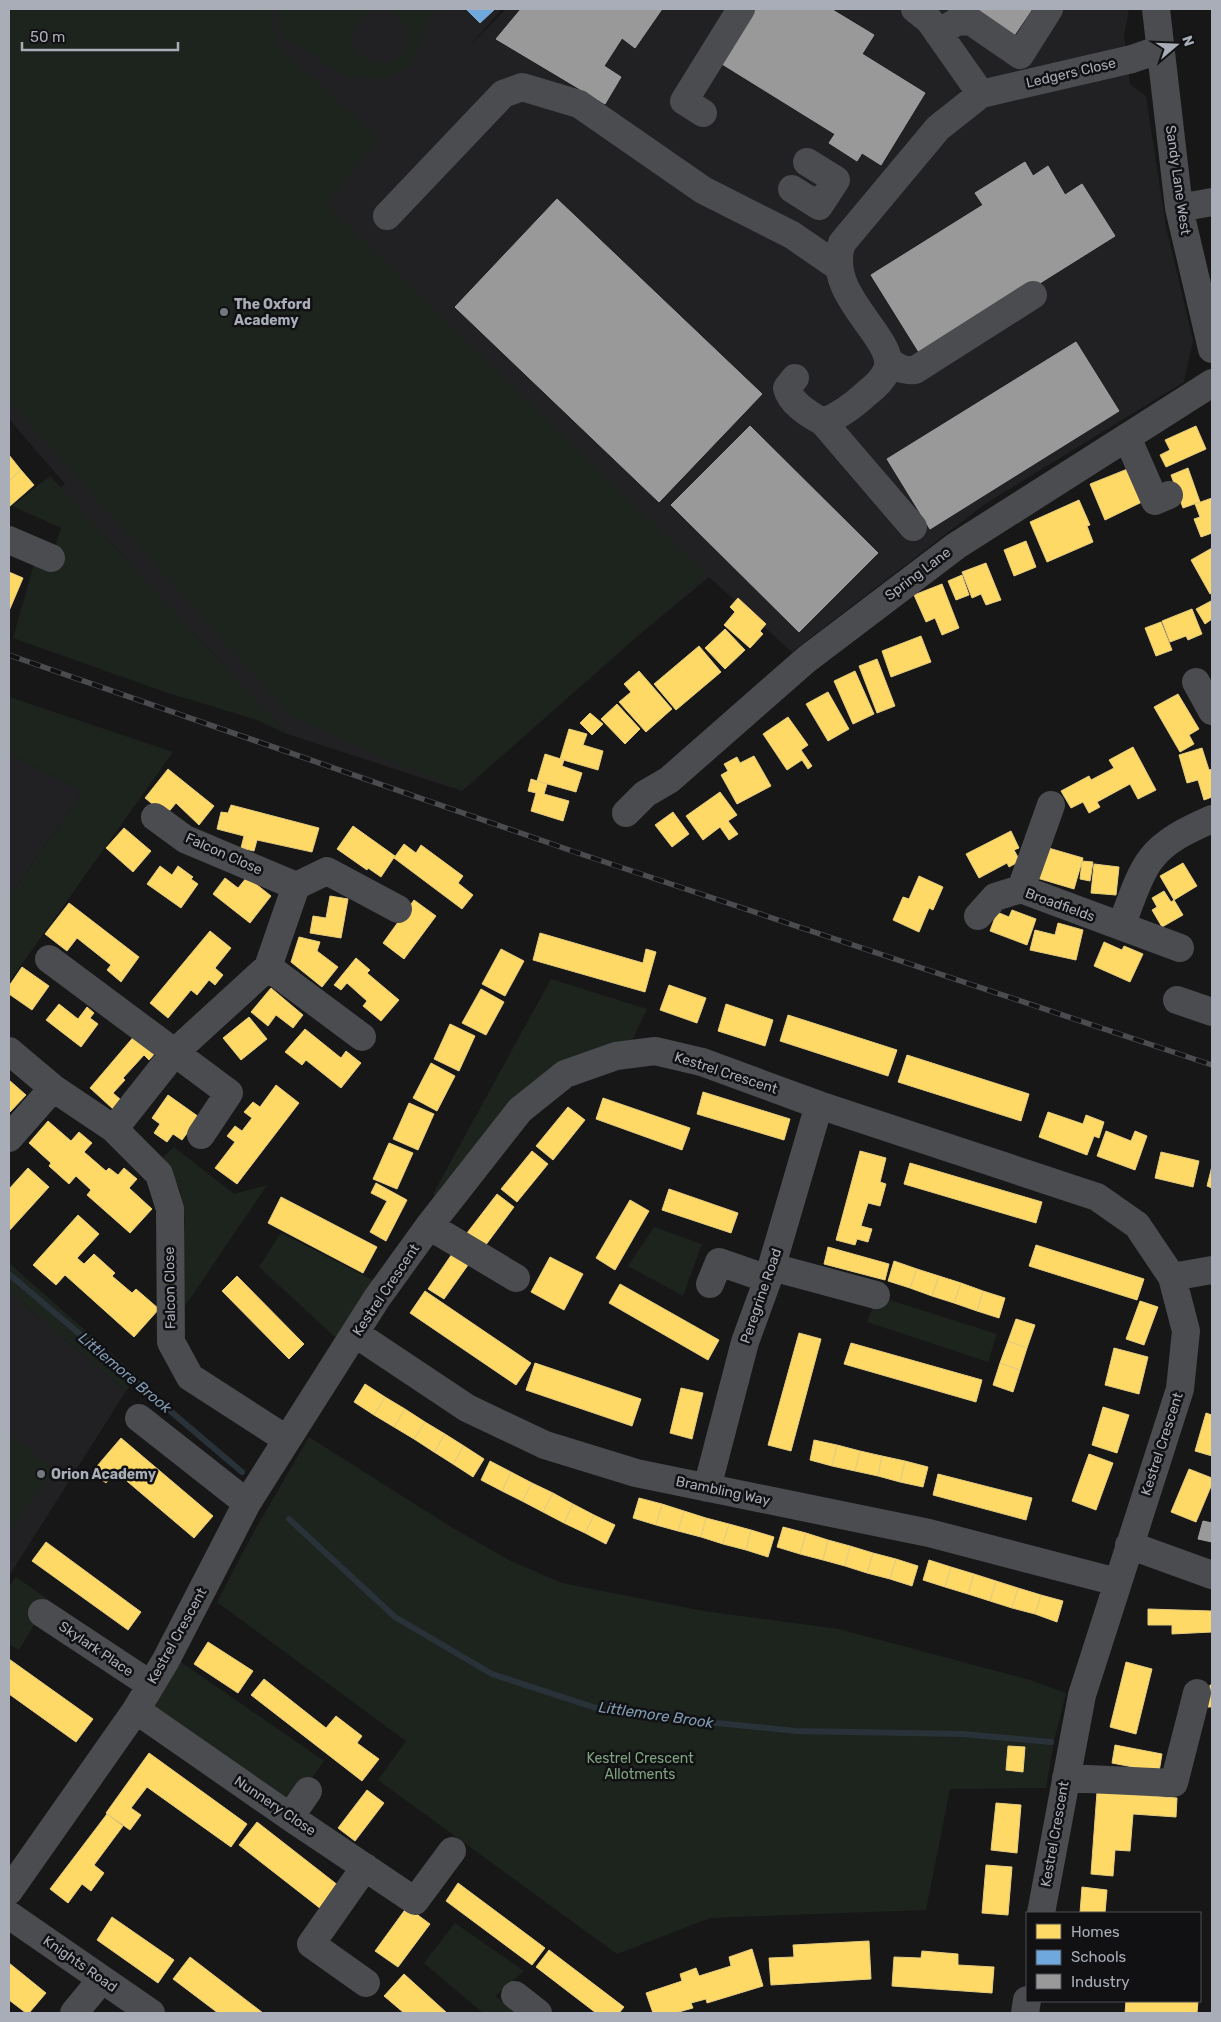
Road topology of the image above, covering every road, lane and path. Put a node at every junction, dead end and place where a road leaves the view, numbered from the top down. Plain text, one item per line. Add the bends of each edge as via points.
1 (741, 9) edge
2 (915, 9) edge
3 (1049, 9) edge
4 (1156, 9) edge
5 (938, 33) junction
6 (1161, 49) junction
7 (981, 94) junction
8 (694, 107) dead end
9 (807, 162) dead end
10 (792, 189) dead end
11 (1212, 202) edge
12 (1179, 208) junction
13 (387, 216) dead end
14 (837, 266) junction
15 (1033, 295) dead end
16 (1212, 349) edge
17 (888, 359) junction
18 (795, 378) dead end
19 (1212, 383) edge
20 (823, 422) junction
21 (1127, 437) junction
22 (1169, 495) dead end
23 (913, 527) dead end
24 (9, 540) edge
25 (51, 558) dead end
26 (1051, 804) dead end
27 (626, 813) dead end
28 (154, 817) dead end
29 (1212, 819) edge
30 (296, 886) junction
31 (1022, 890) junction
32 (398, 909) dead end
33 (978, 916) dead end
34 (1121, 926) junction
35 (1180, 948) dead end
36 (49, 959) dead end
37 (268, 967) junction
38 (1177, 1000) dead end
39 (1212, 1012) edge
40 (362, 1037) dead end
41 (9, 1051) edge
42 (175, 1052) junction
43 (54, 1088) junction
44 (820, 1105) junction
45 (114, 1129) junction
46 (200, 1135) dead end
47 (9, 1138) edge
48 (429, 1226) junction
49 (1212, 1270) edge
50 (770, 1273) junction
51 (1172, 1277) junction
52 (516, 1278) dead end
53 (710, 1284) dead end
54 (876, 1295) dead end
55 (356, 1334) junction
56 (140, 1418) dead end
57 (286, 1439) junction
58 (707, 1488) junction
59 (247, 1503) junction
60 (1129, 1545) junction
61 (1212, 1575) edge
62 (1117, 1582) junction
63 (42, 1613) dead end
64 (151, 1685) junction
65 (1197, 1693) dead end
66 (136, 1710) junction
67 (1066, 1778) junction
68 (308, 1791) dead end
69 (290, 1817) junction
70 (452, 1851) dead end
71 (365, 1867) junction
72 (9, 1891) edge
73 (1041, 1912) edge
74 (9, 1914) edge
75 (102, 1980) junction
76 (366, 1983) dead end
77 (515, 1995) dead end
78 (74, 2013) edge
79 (151, 2013) edge
80 (538, 2013) edge

1 - 8 street
2 - 5 street
3 - 5 street via 1020,55 972,22 958,21
4 - 6 street, Sandy Lane West
5 - 7 street
6 - 7 street, Ledgers Close via 1132,59
6 - 12 street, Sandy Lane West
7 - 14 street, Ledgers Close via 938,128 842,243
9 - 10 street via 836,180 819,206
11 - 12 street
12 - 16 street, Sandy Lane West
13 - 14 street via 503,94 522,88 579,104 703,190 792,235
14 - 17 street via 844,289
15 - 17 street via 915,370 893,366
17 - 20 street via 887,369 873,389 845,411
18 - 20 street via 787,388 788,394
19 - 21 street, Spring Lane
20 - 23 street
21 - 22 street via 1155,501
21 - 27 street, Spring Lane via 956,546 807,659 669,780 640,787
24 - 25 street
26 - 31 street
28 - 30 street, Falcon Close via 185,839
29 - 34 street via 1162,846 1150,860
30 - 32 street via 327,871
30 - 37 street
31 - 33 street, Broadfields via 995,897
31 - 34 street, Broadfields
34 - 35 street, Broadfields
36 - 42 street
37 - 40 street
37 - 42 street
38 - 39 street
41 - 43 street, Falcon Close
42 - 45 street
42 - 46 street via 229,1093
43 - 45 street, Falcon Close
43 - 47 street
44 - 48 street, Kestrel Crescent via 702,1062 655,1051 616,1056 565,1074 520,1110
44 - 50 street, Peregrine Road
44 - 51 street, Kestrel Crescent via 1097,1197 1137,1225
45 - 57 street, Falcon Close via 159,1174 170,1209 171,1342 190,1377
48 - 52 street
48 - 55 street, Kestrel Crescent via 377,1298
49 - 51 street
50 - 53 street via 719,1262
50 - 54 street
50 - 58 street, Peregrine Road via 745,1342
51 - 60 street, Kestrel Crescent via 1186,1331 1180,1389
55 - 57 street, Kestrel Crescent
55 - 58 street, Brambling Way via 467,1408 545,1445 636,1473
56 - 59 street
57 - 59 street, Kestrel Crescent
58 - 62 street, Brambling Way via 929,1533
59 - 64 street, Kestrel Crescent
60 - 61 street
60 - 62 street, Kestrel Crescent
62 - 67 street, Kestrel Crescent via 1082,1695
63 - 64 street, Skylark Place
64 - 66 street, Kestrel Crescent
65 - 67 street via 1174,1783
66 - 69 street, Nunnery Close
66 - 72 street, Kestrel Crescent
67 - 73 street, Kestrel Crescent
68 - 69 street
69 - 71 street, Nunnery Close
70 - 71 street, Nunnery Close via 415,1901
71 - 76 street via 311,1944
74 - 75 street, Knights Road
75 - 78 street
75 - 79 street, Knights Road
77 - 80 street

